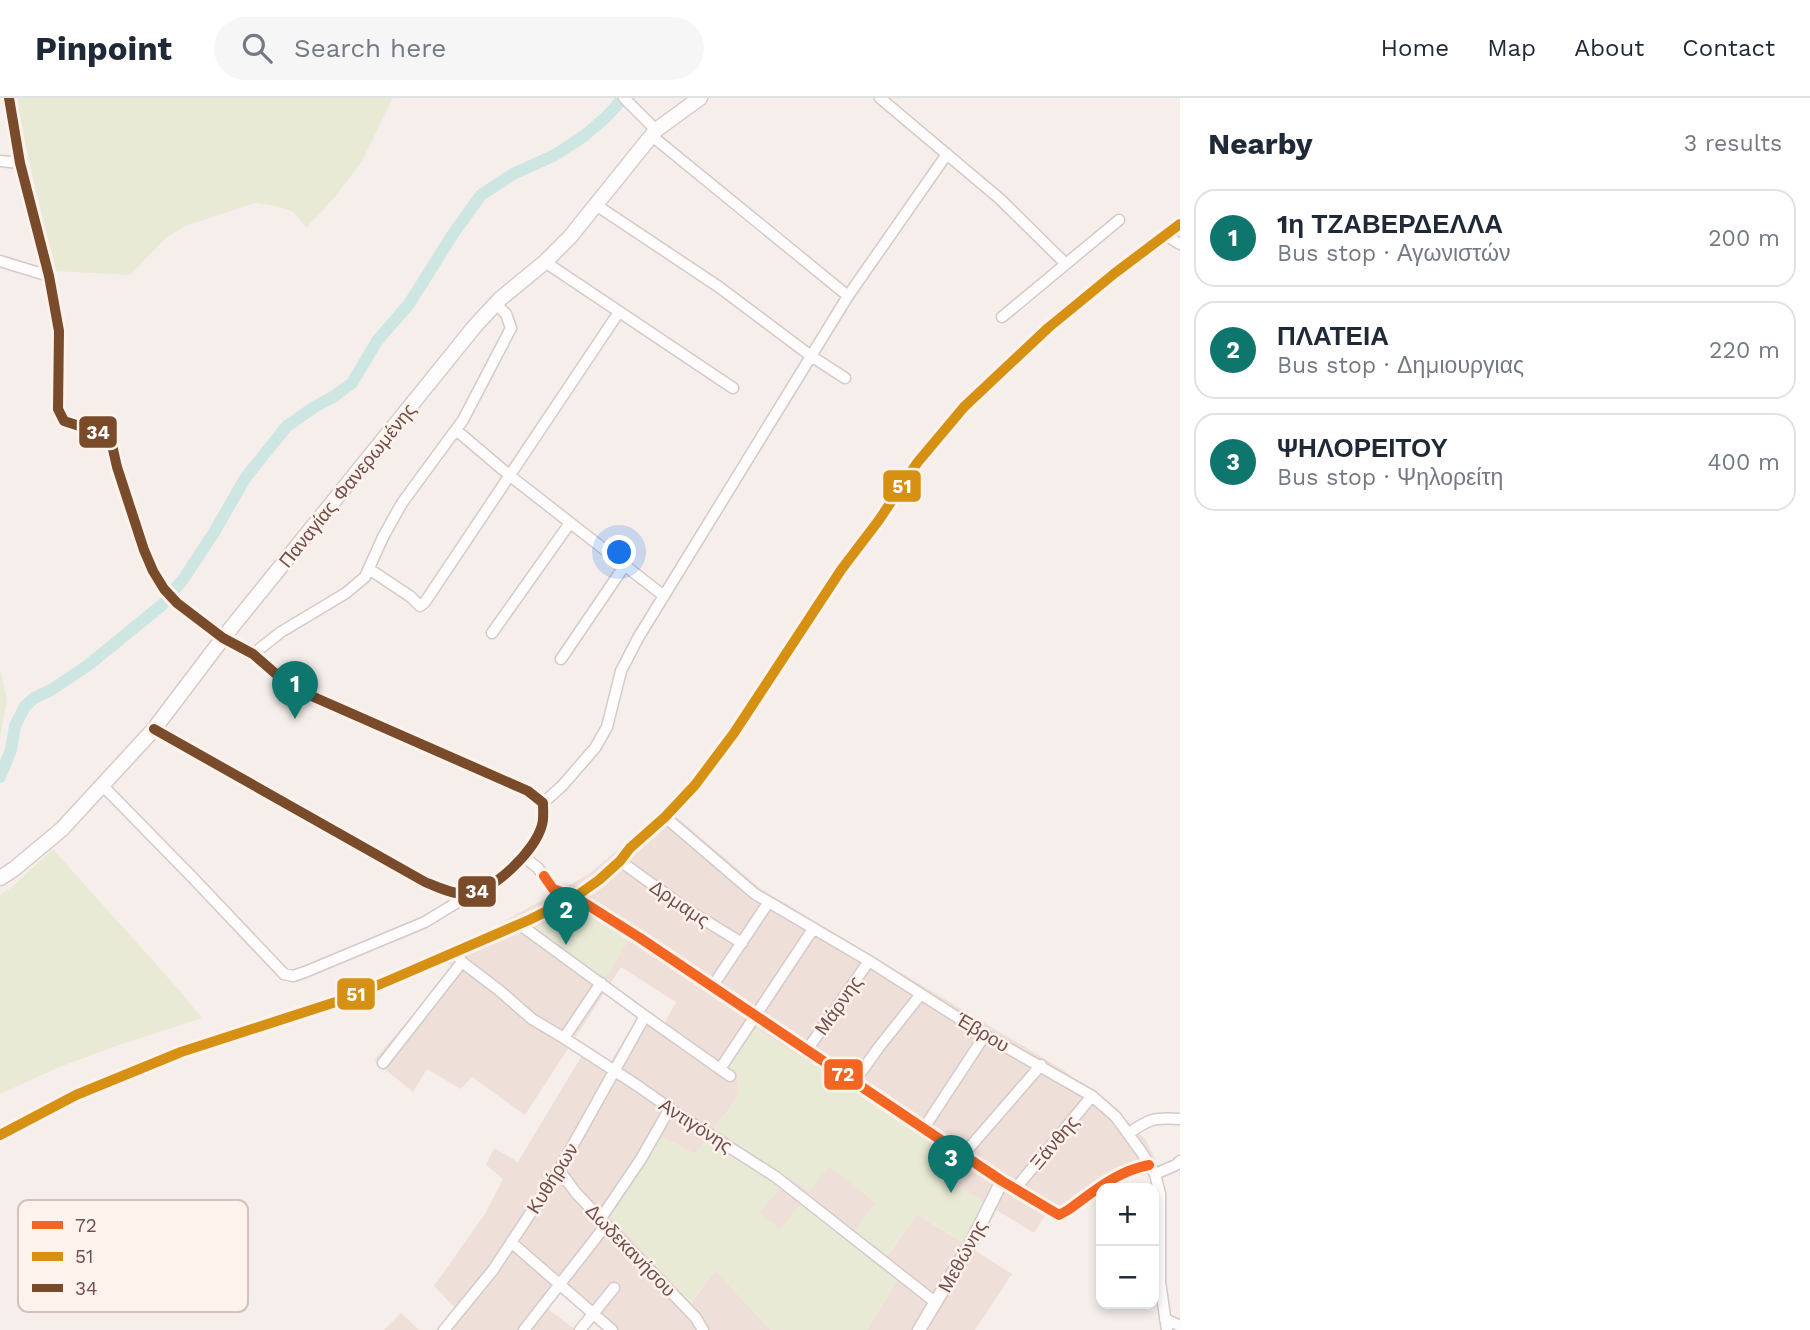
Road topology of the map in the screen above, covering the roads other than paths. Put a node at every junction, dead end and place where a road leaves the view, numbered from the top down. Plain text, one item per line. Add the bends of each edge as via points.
1 (9, 98) edge
2 (624, 98) edge
3 (700, 98) edge
4 (880, 98) edge
5 (654, 133) junction
6 (947, 154) junction
7 (0, 161) edge
8 (20, 163) junction
9 (596, 205) junction
10 (1119, 220) dead end
11 (1180, 224) edge
12 (1165, 235) junction
13 (1180, 244) edge
14 (0, 261) edge
15 (545, 262) junction
16 (1066, 264) junction
17 (49, 276) junction
18 (848, 296) junction
19 (496, 304) junction
20 (619, 312) junction
21 (1002, 317) dead end
22 (811, 356) junction
23 (845, 378) dead end
24 (733, 388) dead end
25 (456, 430) junction
26 (509, 475) junction
27 (570, 523) junction
28 (625, 565) junction
29 (369, 569) junction
30 (664, 596) junction
31 (492, 633) dead end
32 (223, 638) junction
33 (253, 654) junction
34 (561, 659) dead end
35 (154, 729) junction
36 (102, 785) junction
37 (543, 803) junction
38 (665, 817) junction
39 (524, 857) junction
40 (620, 861) junction
41 (0, 878) edge
42 (462, 893) junction
43 (575, 897) junction
44 (768, 903) junction
45 (519, 924) junction
46 (813, 929) junction
47 (742, 943) junction
48 (454, 952) junction
49 (869, 961) junction
50 (462, 962) junction
51 (601, 983) junction
52 (712, 986) junction
53 (921, 995) junction
54 (645, 1016) junction
55 (756, 1017) junction
56 (985, 1035) junction
57 (565, 1038) junction
58 (807, 1050) junction
59 (383, 1063) dead end
60 (1041, 1065) junction
61 (614, 1070) junction
62 (854, 1082) junction
63 (1092, 1096) junction
64 (670, 1108) junction
65 (1180, 1119) edge
66 (924, 1128) junction
67 (1128, 1134) junction
68 (0, 1135) edge
69 (963, 1155) junction
70 (1180, 1161) edge
71 (1152, 1169) junction
72 (559, 1170) junction
73 (1002, 1181) junction
74 (1016, 1189) junction
75 (604, 1222) junction
76 (511, 1242) junction
77 (560, 1286) junction
78 (614, 1288) dead end
79 (936, 1302) junction
80 (593, 1314) junction
81 (1166, 1324) edge
82 (1180, 1326) edge
83 (444, 1330) edge
84 (524, 1330) edge
85 (580, 1330) edge
86 (612, 1330) edge
87 (703, 1330) edge
88 (919, 1330) edge

1 - 8 street
2 - 5 street
3 - 5 main road, Παναγίας Φανερωμένης
4 - 6 street
5 - 9 main road, Παναγίας Φανερωμένης
5 - 18 street
6 - 16 street
6 - 18 street
7 - 8 street
8 - 17 street
9 - 15 main road, Παναγίας Φανερωμένης
9 - 22 street via 719,287
10 - 16 street
11 - 12 street
12 - 13 street
12 - 38 street via 1048,328 964,407 917,463 841,570 734,733
14 - 17 street
15 - 19 main road, Παναγίας Φανερωμένης
15 - 20 street
16 - 21 street
17 - 32 street via 59,331 58,409 64,421 110,436 153,570 177,603
18 - 22 street
19 - 25 street via 506,314 510,328
19 - 32 main road, Παναγίας Φανερωμένης
20 - 24 street
20 - 26 street
22 - 23 street
22 - 30 street
25 - 26 street
25 - 29 street via 402,503
26 - 27 street
26 - 29 street via 420,606
27 - 28 street
27 - 31 street
28 - 30 street
28 - 34 street
29 - 33 street via 346,593
30 - 37 street via 621,671 601,738
32 - 33 street
32 - 35 main road, Παναγίας Φανερωμένης
33 - 37 street via 291,687 528,791
35 - 36 main road, Παναγίας Φανερωμένης
35 - 42 street via 425,882
36 - 41 main road, Παναγίας Φανερωμένης via 62,829
36 - 42 street via 284,974 305,972 425,922 456,903
37 - 39 street via 542,825
38 - 40 street
38 - 44 street, Έβρου
39 - 42 street via 485,888
39 - 43 street via 554,889
40 - 43 street
40 - 47 street, Δρμαμς
43 - 45 street
43 - 52 street
44 - 46 street, Έβρου
44 - 47 street
45 - 48 street
45 - 51 street
46 - 49 street, Έβρου
46 - 55 street
47 - 52 street
48 - 50 street, Αντιγόνης
48 - 68 street via 345,999 181,1052 76,1095
49 - 53 street, Έβρου
49 - 58 street, Μάρνης
50 - 57 street, Αντιγόνης via 532,1019
50 - 59 street
51 - 54 street
51 - 57 street
52 - 55 street
53 - 56 street, Έβρου
53 - 62 street
54 - 55 street via 725,1072
54 - 61 street, Κυθήρων
55 - 58 street
56 - 60 street, Έβρου
56 - 66 street
57 - 61 street, Αντιγόνης
58 - 62 street
60 - 63 street, Έβρου
60 - 69 street
61 - 64 street, Αντιγόνης
61 - 72 street, Κυθήρων
62 - 66 street
63 - 67 street, Έβρου
63 - 74 street, Ξάνθης
64 - 75 street
64 - 79 street, Αντιγόνης via 776,1177
65 - 67 street via 1160,1117
66 - 69 street
67 - 71 street, Έβρου
69 - 73 street
70 - 71 street
71 - 74 street via 1133,1168 1059,1214
71 - 81 street, Έβρου via 1160,1194 1160,1282
72 - 75 street, Δωδεκανήσου
72 - 76 street, Κυθήρων
73 - 74 street
73 - 79 street, Μεθώνης
75 - 77 street
75 - 87 street, Δωδεκανήσου
76 - 77 street
76 - 83 street, Κυθήρων
77 - 80 street
77 - 84 street
78 - 80 street
79 - 88 street, Μεθώνης
80 - 85 street
80 - 86 street
81 - 82 street

